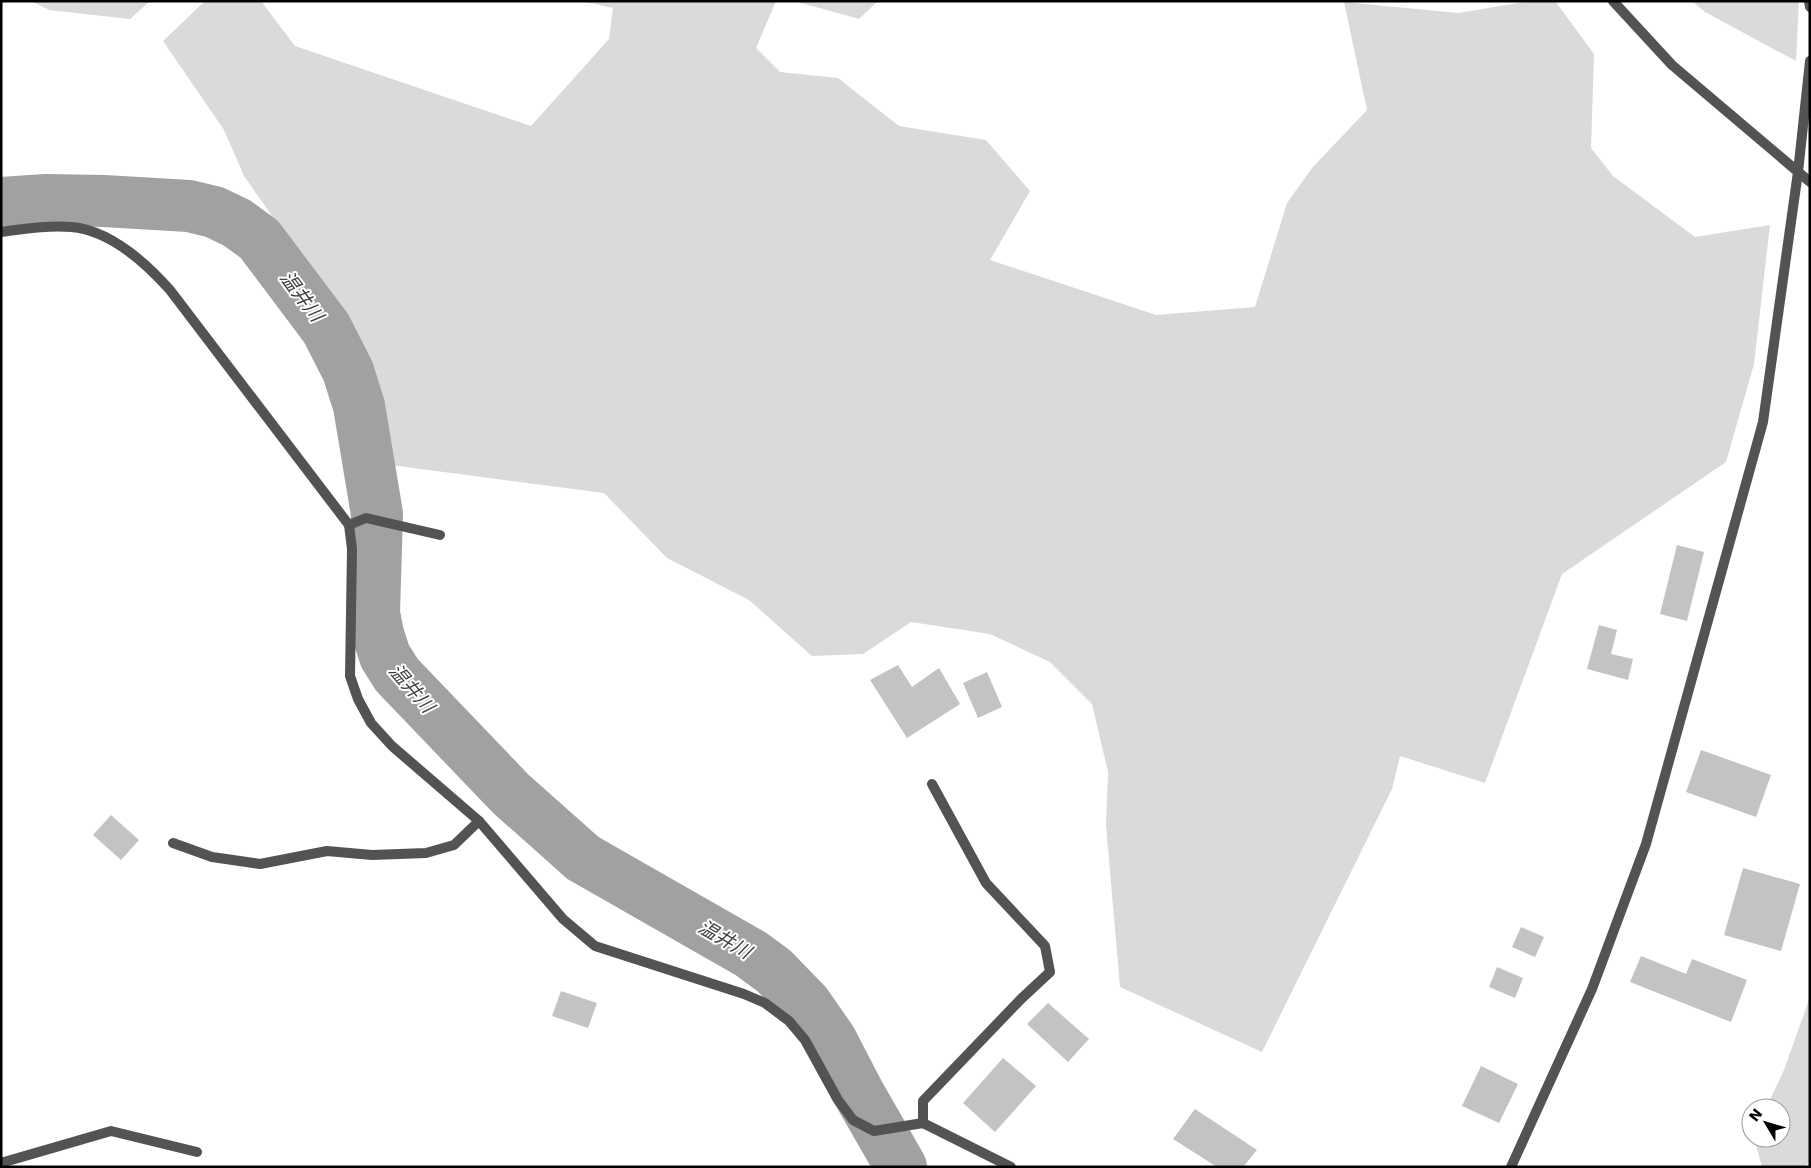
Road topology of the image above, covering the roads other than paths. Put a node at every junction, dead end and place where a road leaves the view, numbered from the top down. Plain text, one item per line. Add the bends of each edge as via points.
1 (1613, 1) edge
2 (1809, 1) edge
3 (1810, 6) edge
4 (1810, 61) edge
5 (1798, 172) junction
6 (1810, 182) edge
7 (1, 232) edge
8 (349, 524) junction
9 (440, 535) dead end
10 (932, 784) dead end
11 (479, 821) junction
12 (173, 844) dead end
13 (922, 1123) junction
14 (196, 1152) dead end
15 (1, 1162) edge
16 (1012, 1167) edge
17 (1512, 1167) edge

1 - 5 street via 1672,65
2 - 3 street
4 - 5 street
5 - 6 street
5 - 17 street via 1763,422 1646,844 1592,989
7 - 8 street via 71,227 95,232 147,264
8 - 9 street via 366,518
8 - 11 street via 352,549 350,676 358,699 371,723 392,746
10 - 13 street via 986,883 1045,946 1050,972 923,1101
11 - 12 street via 454,845 426,853 372,855 327,851 260,864 212,857
11 - 13 street via 563,919 595,946 765,1003 789,1021 805,1040 838,1100 853,1120 874,1131
13 - 16 street
14 - 15 street via 111,1130

